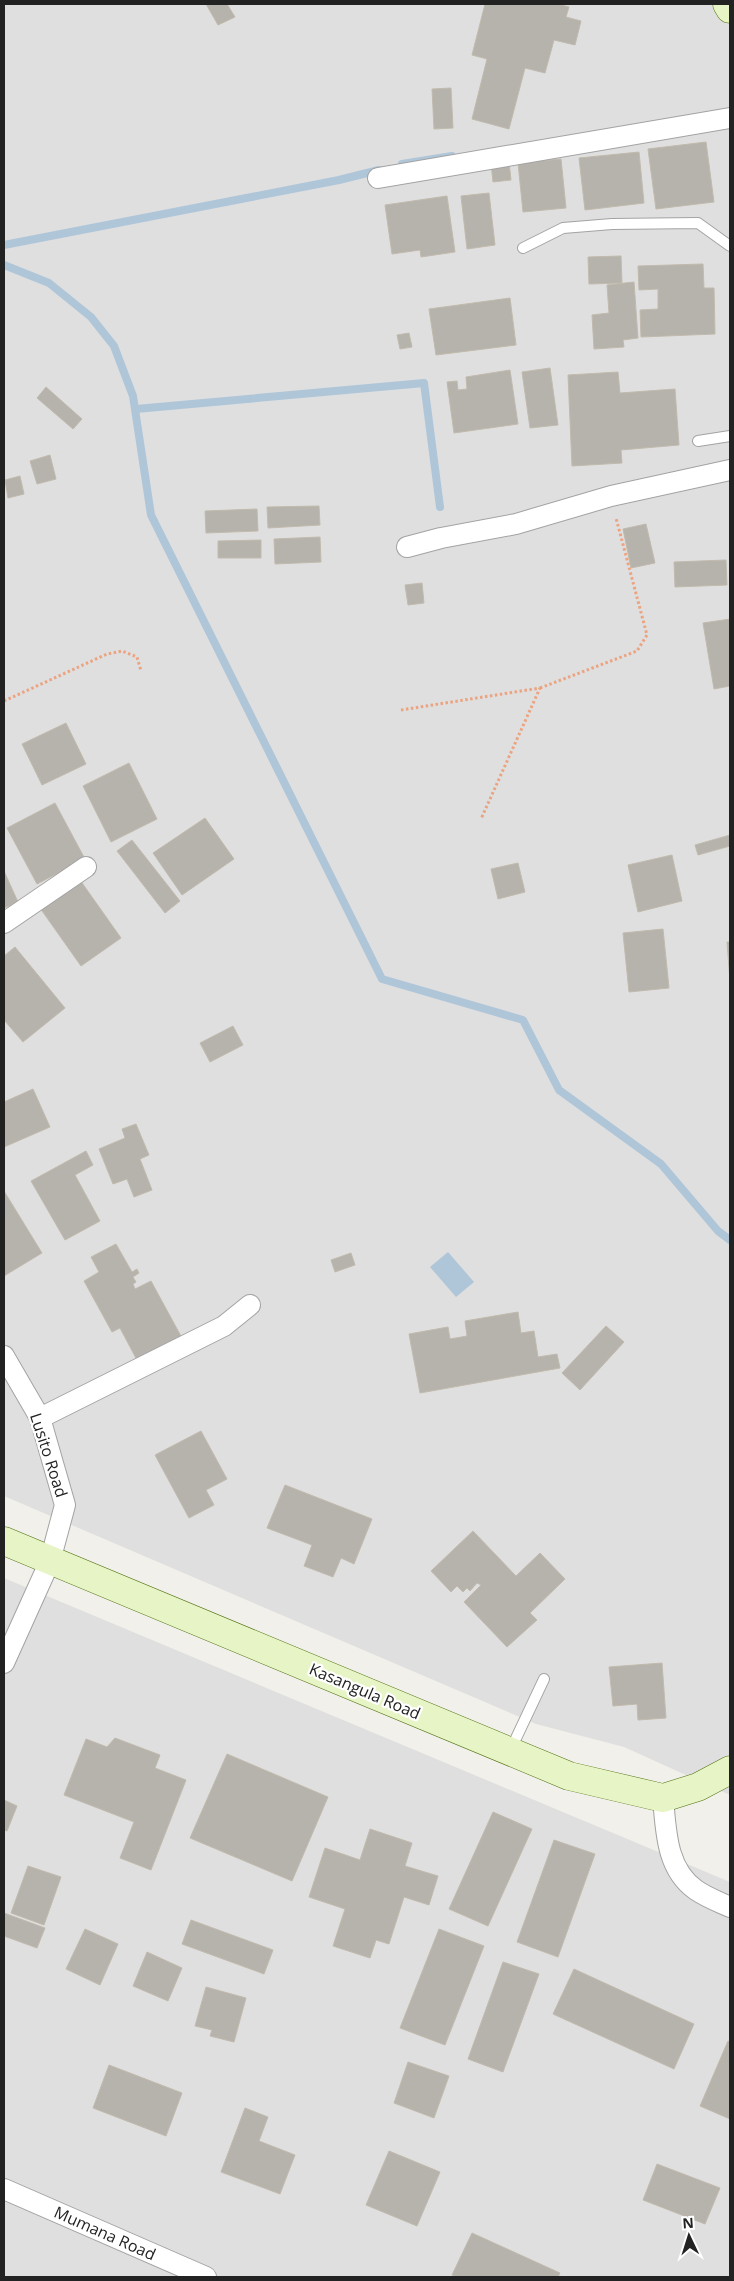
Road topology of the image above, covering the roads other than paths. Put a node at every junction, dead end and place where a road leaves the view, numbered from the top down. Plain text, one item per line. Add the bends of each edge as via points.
1 (727, 4) edge
2 (730, 9) edge
3 (730, 118) edge
4 (378, 178) dead end
5 (730, 246) edge
6 (523, 248) dead end
7 (730, 436) edge
8 (698, 441) dead end
9 (730, 470) edge
10 (407, 547) dead end
11 (86, 867) dead end
12 (4, 923) edge
13 (250, 1305) dead end
14 (4, 1356) edge
15 (40, 1418) junction
16 (4, 1541) edge
17 (50, 1561) junction
18 (4, 1663) edge
19 (544, 1679) dead end
20 (509, 1752) junction
21 (730, 1770) edge
22 (663, 1798) junction
23 (730, 1907) edge
24 (4, 2189) edge
25 (206, 2277) edge

1 - 2 main road
3 - 4 street
5 - 6 lane via 698,222 563,228
7 - 8 lane
9 - 10 street via 610,496 516,524
11 - 12 street
13 - 15 street via 224,1326
14 - 15 street, Lusito Road
15 - 17 street, Lusito Road via 66,1505
16 - 17 main road, Kasangula Road
17 - 18 street, Lusito Road
17 - 20 main road, Kasangula Road
19 - 20 lane
20 - 22 main road, Kasangula Road via 569,1776
21 - 22 main road via 698,1787
22 - 23 street via 668,1847 682,1878 696,1890
24 - 25 street, Mumana Road

